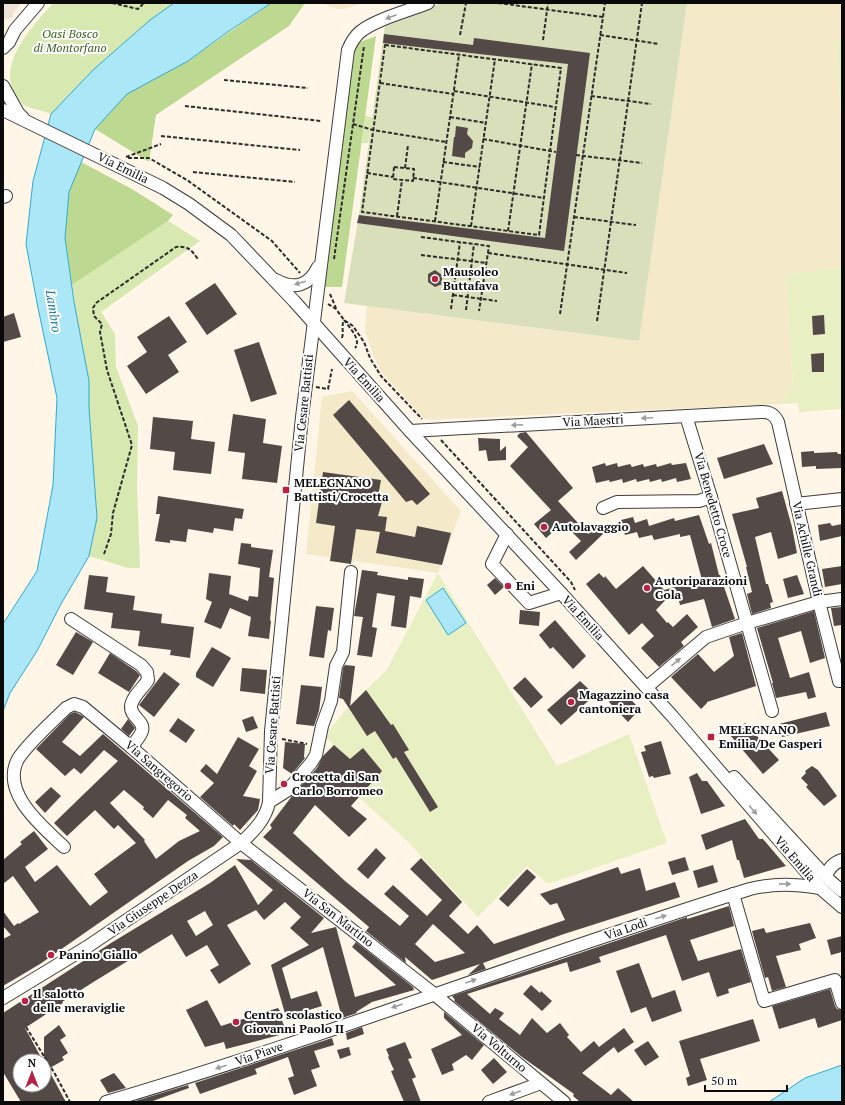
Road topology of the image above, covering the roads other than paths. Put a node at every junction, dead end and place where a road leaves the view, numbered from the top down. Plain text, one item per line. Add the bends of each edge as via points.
1 (38, 3) edge
2 (428, 3) edge
3 (3, 46) edge
4 (3, 86) edge
5 (3, 110) edge
6 (26, 120) junction
7 (321, 262) junction
8 (270, 277) junction
9 (313, 324) junction
10 (686, 416) junction
11 (775, 416) joint
12 (410, 431) junction
13 (711, 497) junction
14 (842, 499) edge
15 (796, 504) junction
16 (603, 508) dead end
17 (506, 534) junction
18 (351, 572) dead end
19 (561, 593) junction
20 (842, 598) edge
21 (819, 602) junction
22 (71, 619) dead end
23 (747, 623) junction
24 (840, 681) edge
25 (647, 688) junction
26 (772, 710) dead end
27 (131, 747) junction
28 (269, 802) junction
29 (241, 843) junction
30 (64, 847) dead end
31 (842, 860) edge
32 (823, 882) junction
33 (842, 891) edge
34 (733, 894) junction
35 (842, 907) edge
36 (434, 994) junction
37 (3, 998) edge
38 (842, 1003) edge
39 (541, 1083) junction
40 (106, 1102) edge
41 (489, 1102) edge
42 (564, 1102) edge

1 - 3 street
2 -> 7 street, Via Cesare Battisti via 372,24 359,32 348,50
4 - 6 street via 18,112
5 - 6 street, Via Emilia
6 - 8 street, Via Emilia via 153,182 189,204 231,235
7 -> 8 street via 314,276 298,285 283,284
7 - 9 street, Via Cesare Battisti
8 - 9 street, Via Emilia
9 - 12 street, Via Emilia
9 - 28 street, Via Cesare Battisti via 272,713
10 - 11 street, Via Maestri via 768,412
10 -> 12 street, Via Maestri
10 - 13 street, Via Benedetto Croce
11 - 15 street, Via Achille Grandi
12 - 17 street, Via Emilia
13 - 16 street via 699,501 616,502
13 - 23 street, Via Benedetto Croce
14 - 15 street
15 - 21 street, Via Achille Grandi
17 - 19 street, Via Emilia
17 - 19 street via 492,564 529,603
18 - 28 street via 342,652 336,666 331,701 314,759 283,794
19 - 25 street, Via Emilia
20 - 21 street
21 - 23 street
21 - 24 street, Via Achille Grandi
22 - 27 street via 144,667 147,672 148,680 131,706 142,727 141,733
25 -> 23 street via 706,638
23 - 26 street, Via Benedetto Croce
25 - 32 street, Via Emilia via 739,783
27 - 29 street, Via Sangregorio
27 - 30 street, Via Sangregorio via 83,707 74,704 66,708 16,763 15,788 23,805
28 - 29 street, Via Cesare Battisti via 261,820
29 - 36 street, Via San Martino
29 - 37 street, Via Giuseppe Dezza via 87,947
31 - 32 street via 832,866
32 - 33 street, Via Emilia
34 -> 32 street, Via Lodi via 776,884
32 - 35 street, Via Emilia
36 -> 34 street, Via Lodi
34 - 38 street via 764,1001 835,980
36 - 39 street, Via Volturno
36 -> 40 street, Via Piave via 220,1068
39 -> 41 street
39 - 42 street, Via Volturno

